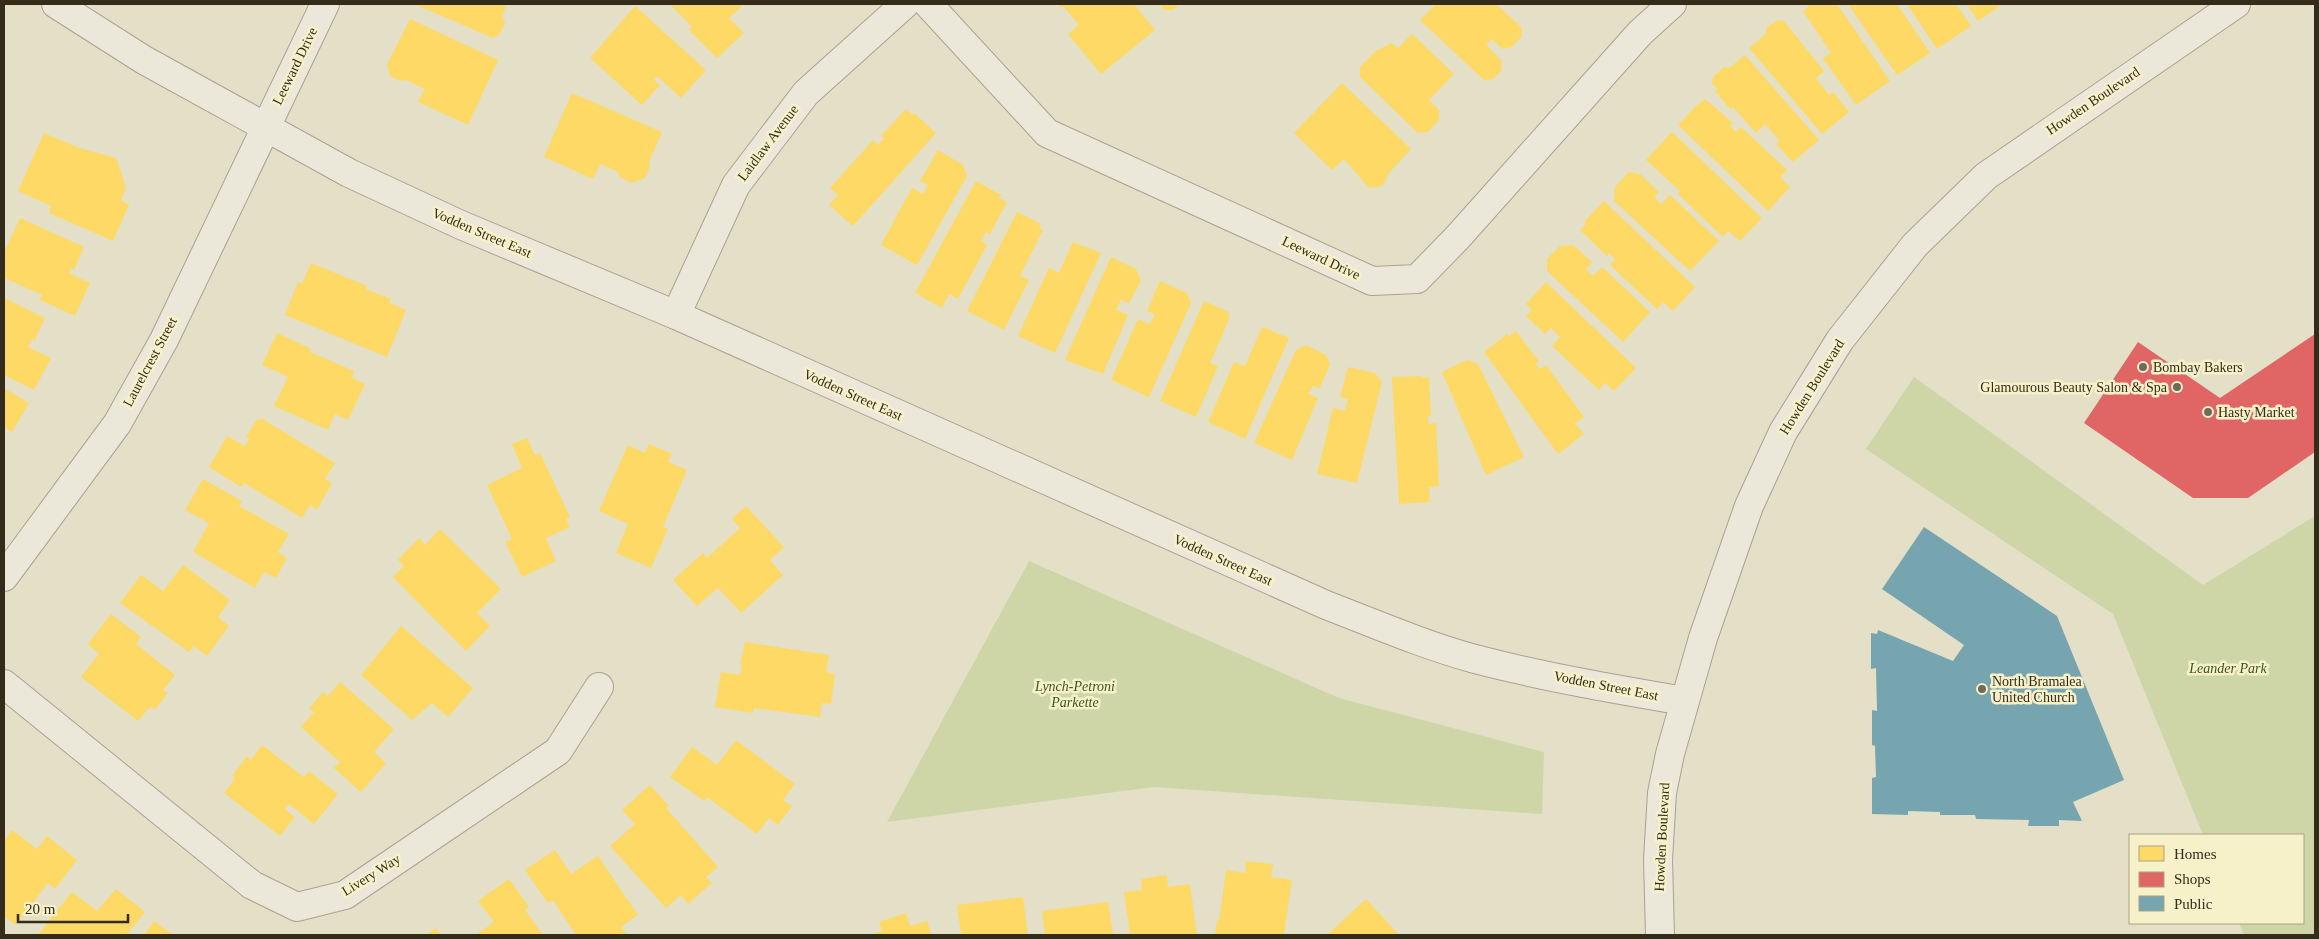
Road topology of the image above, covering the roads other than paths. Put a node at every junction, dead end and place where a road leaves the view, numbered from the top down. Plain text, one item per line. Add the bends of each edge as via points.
1 (56, 4) edge
2 (325, 4) edge
3 (904, 4) edge
4 (928, 4) edge
5 (1672, 4) edge
6 (2236, 4) edge
7 (265, 128) junction
8 (676, 315) junction
9 (4, 578) edge
10 (4, 684) edge
11 (599, 687) dead end
12 (1684, 701) junction
13 (1660, 935) edge

1 - 7 street, Vodden Street East via 144,60
2 - 7 street, Leeward Drive
3 - 8 street, Laidlaw Avenue via 806,93 736,185
4 - 5 street, Leeward Drive via 1048,133 1372,281 1417,278 1457,238 1640,33
6 - 12 street, Howden Boulevard via 1986,176 1915,245 1840,340 1783,432 1749,506 1702,638
7 - 8 street, Vodden Street East via 349,173 461,225
7 - 9 street, Laurelcrest Street via 164,340 117,424
8 - 12 street, Vodden Street East via 1196,548 1407,637 1485,661
10 - 11 street, Livery Way via 252,885 297,907 345,895 558,751
12 - 13 street, Howden Boulevard via 1662,793 1658,860

